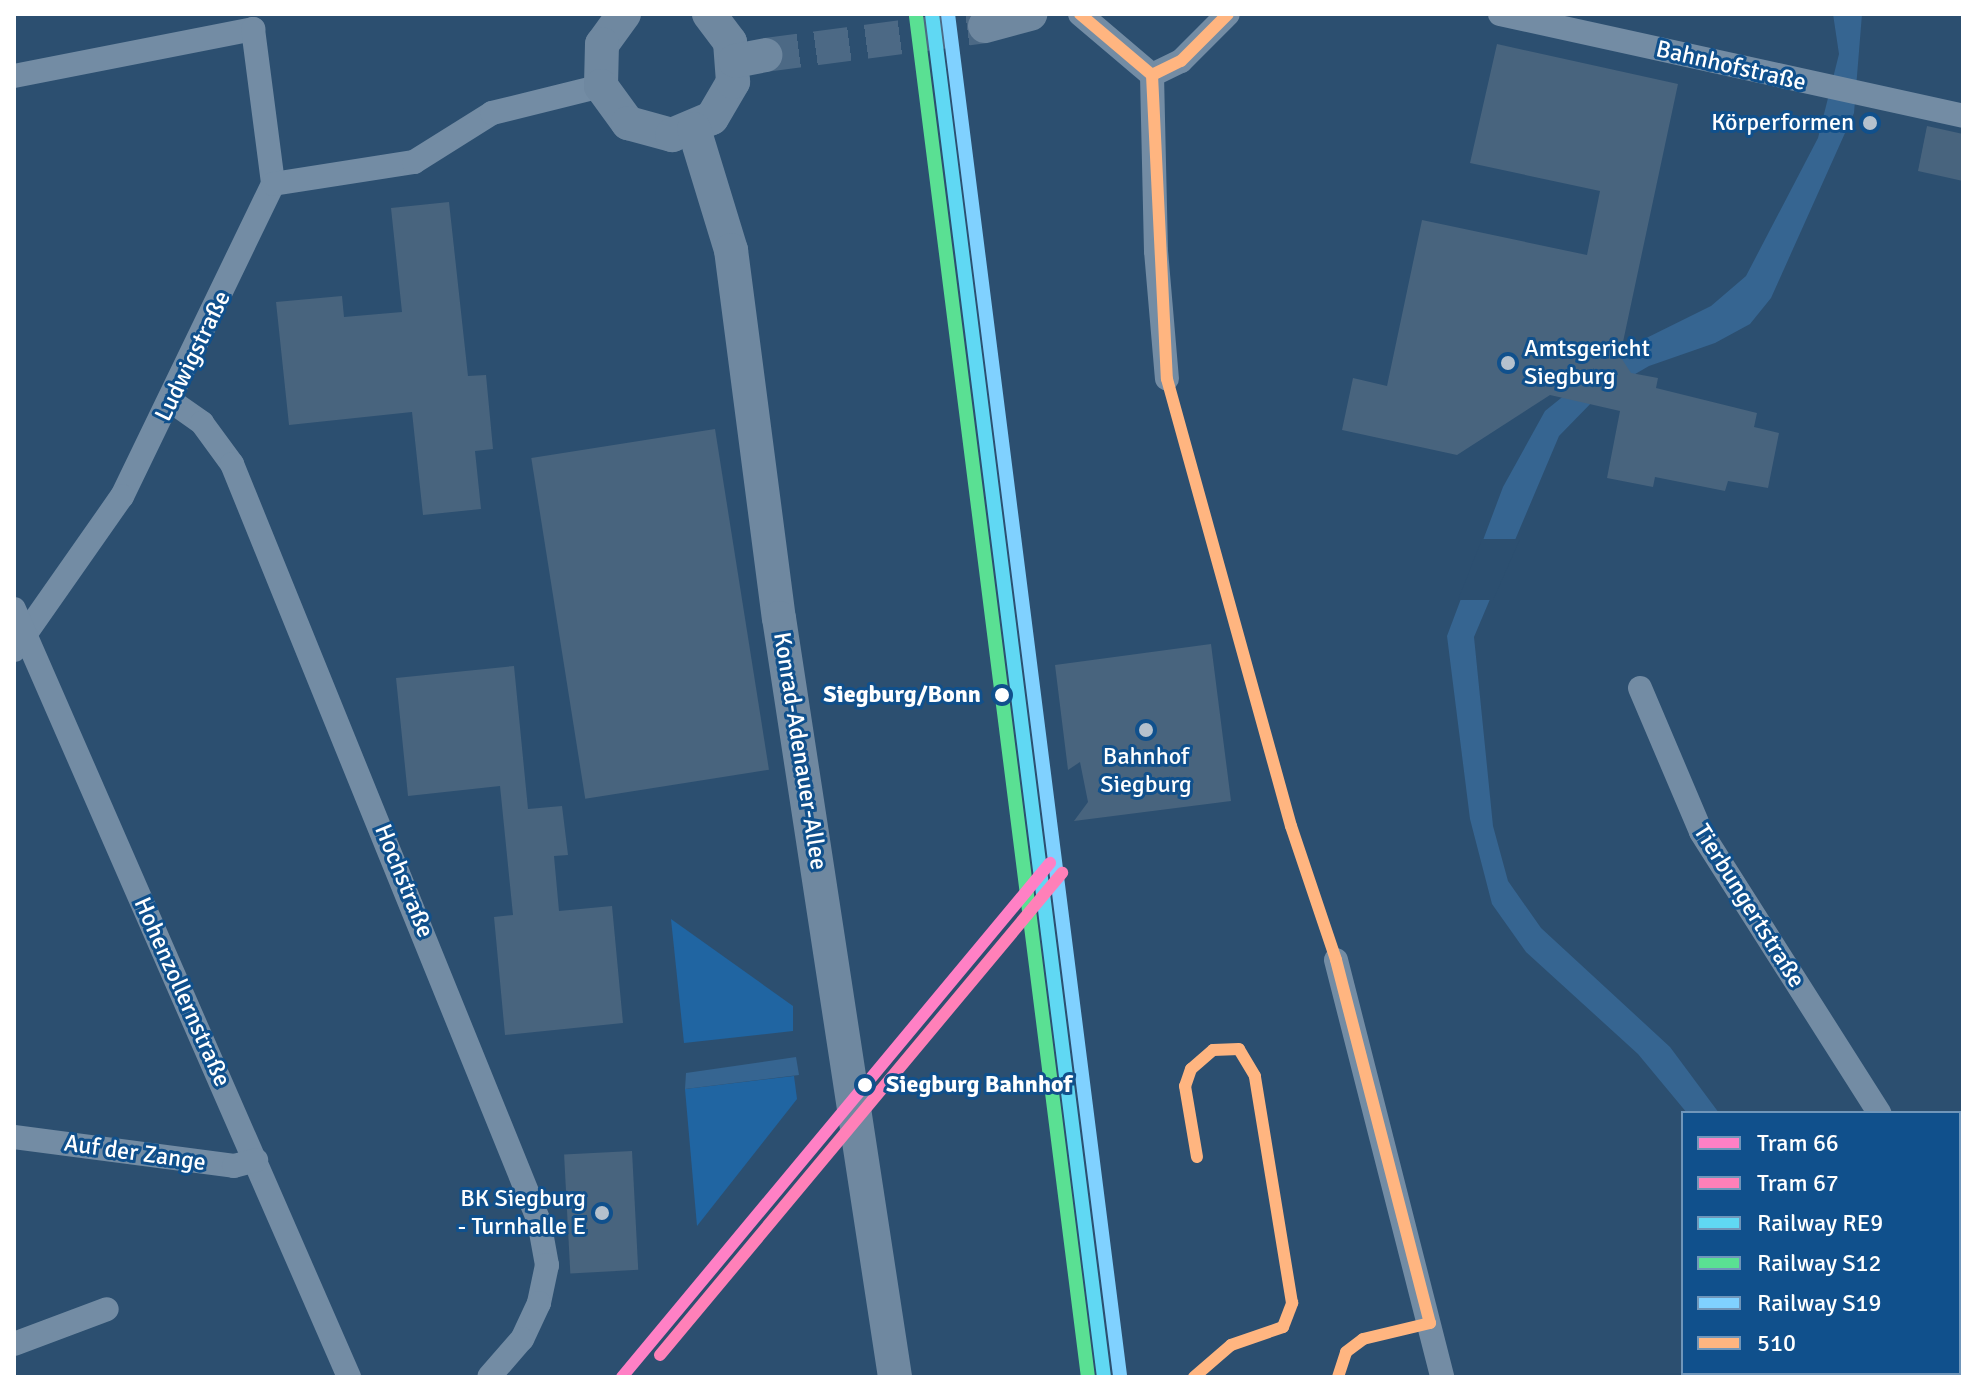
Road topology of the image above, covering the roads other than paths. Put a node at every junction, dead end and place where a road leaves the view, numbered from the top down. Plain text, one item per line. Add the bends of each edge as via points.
1 (624, 14) edge
2 (709, 14) edge
3 (1030, 14) edge
4 (1080, 14) edge
5 (1228, 14) edge
6 (1500, 14) edge
7 (985, 26) tunnel mouth
8 (1152, 75) junction
9 (14, 76) edge
10 (601, 86) junction
11 (1963, 116) edge
12 (694, 129) junction
13 (273, 184) junction
14 (1167, 379) dead end
15 (171, 401) junction
16 (14, 609) edge
17 (22, 643) edge
18 (1640, 688) dead end
19 (1336, 960) dead end
20 (1878, 1111) edge
21 (14, 1137) edge
22 (256, 1160) junction
23 (107, 1309) dead end
24 (14, 1344) edge
25 (349, 1377) edge
26 (489, 1377) edge
27 (895, 1377) edge
28 (1442, 1377) edge

1 - 10 main road via 602,44
2 - 12 main road via 750,58 725,101
3 - 7 main road
4 - 8 street
5 - 8 street via 1181,61
6 - 11 street, Bahnhofstraße
8 - 14 street via 1156,251
9 - 13 street via 253,29
10 - 12 main road via 612,107 639,128 672,135
10 - 13 street via 492,113 414,162
12 - 27 main road, Konrad-Adenauer-Allee via 731,250 779,618
13 - 15 street, Ludwigstraße
15 - 17 street, Ludwigstraße via 122,496
15 - 26 street, Hochstraße via 202,423 232,464 539,1221 547,1265 539,1303 522,1339
16 - 17 street, Hohenzollernstraße
17 - 22 street, Hohenzollernstraße
18 - 20 street, Tierbungertstraße via 1701,832
19 - 28 street
21 - 22 street, Auf der Zange via 234,1166
22 - 25 street, Hohenzollernstraße
23 - 24 street

